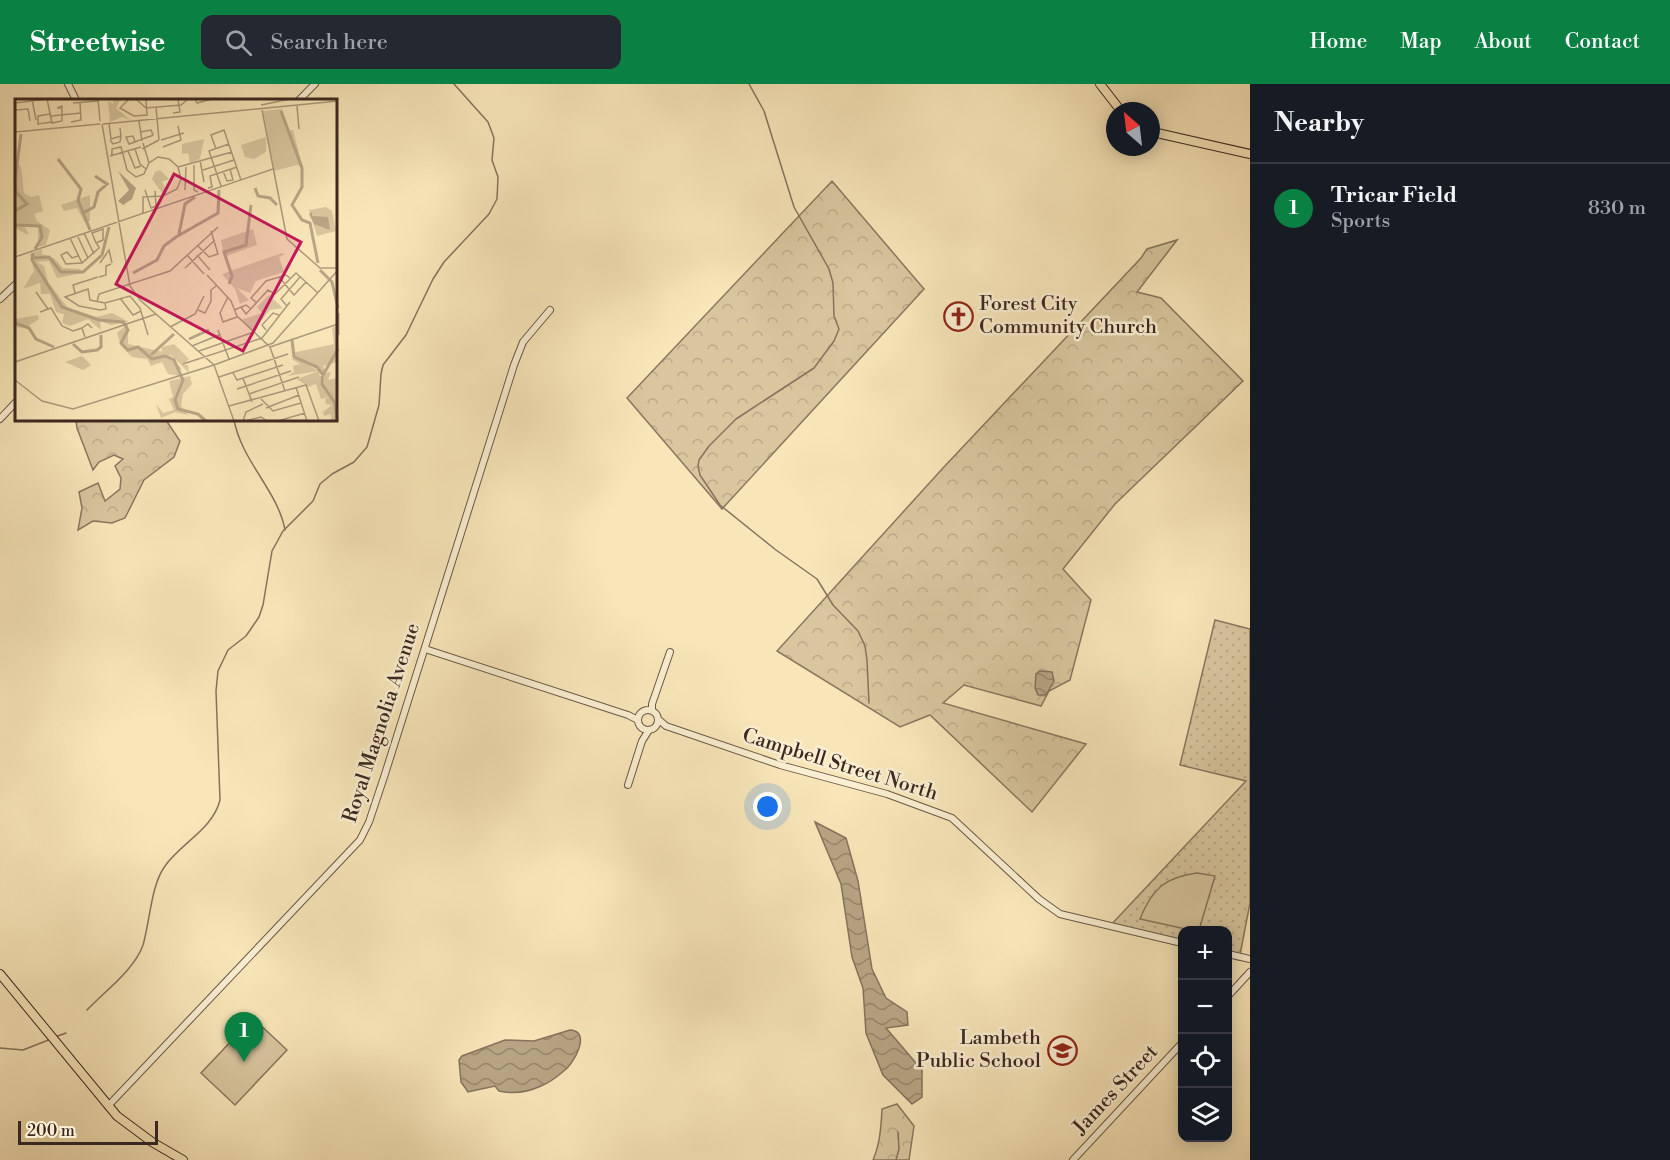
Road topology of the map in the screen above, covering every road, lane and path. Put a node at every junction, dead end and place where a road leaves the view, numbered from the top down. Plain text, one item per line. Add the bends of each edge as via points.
1 (68, 84) edge
2 (315, 84) edge
3 (1100, 84) edge
4 (76, 99) edge
5 (300, 99) edge
6 (1114, 102) edge
7 (1160, 135) edge
8 (1250, 154) edge
9 (15, 285) edge
10 (0, 299) edge
11 (550, 310) dead end
12 (15, 403) edge
13 (0, 419) edge
14 (425, 649) junction
15 (670, 652) dead end
16 (646, 712) junction
17 (658, 719) junction
18 (666, 726) junction
19 (641, 728) junction
20 (652, 729) junction
21 (642, 741) junction
22 (628, 785) dead end
23 (1178, 942) edge
24 (1232, 955) edge
25 (1250, 959) edge
26 (1250, 972) edge
27 (0, 974) edge
28 (1232, 991) edge
29 (1178, 1047) edge
30 (108, 1106) junction
31 (183, 1160) edge
32 (1073, 1160) edge

1 - 4 street
2 - 5 street
3 - 6 main road
7 - 8 main road
9 - 10 street
11 - 14 street, Royal Magnolia Avenue via 523,342 514,365
12 - 13 street
14 - 16 street via 628,715
14 - 30 street, Royal Magnolia Avenue via 360,840
15 - 16 street
16 - 17 street, Campbell Street North via 656,714
16 - 19 street
17 - 18 street, Campbell Street North
17 - 20 street
18 - 20 street, Campbell Street North
18 - 23 street, Campbell Street North via 952,818 1060,914
19 - 20 street, Campbell Street North
19 - 21 street
20 - 21 street
21 - 22 street
24 - 25 street
26 - 28 street
27 - 30 main road
29 - 32 street, James Street
30 - 31 main road via 152,1142

